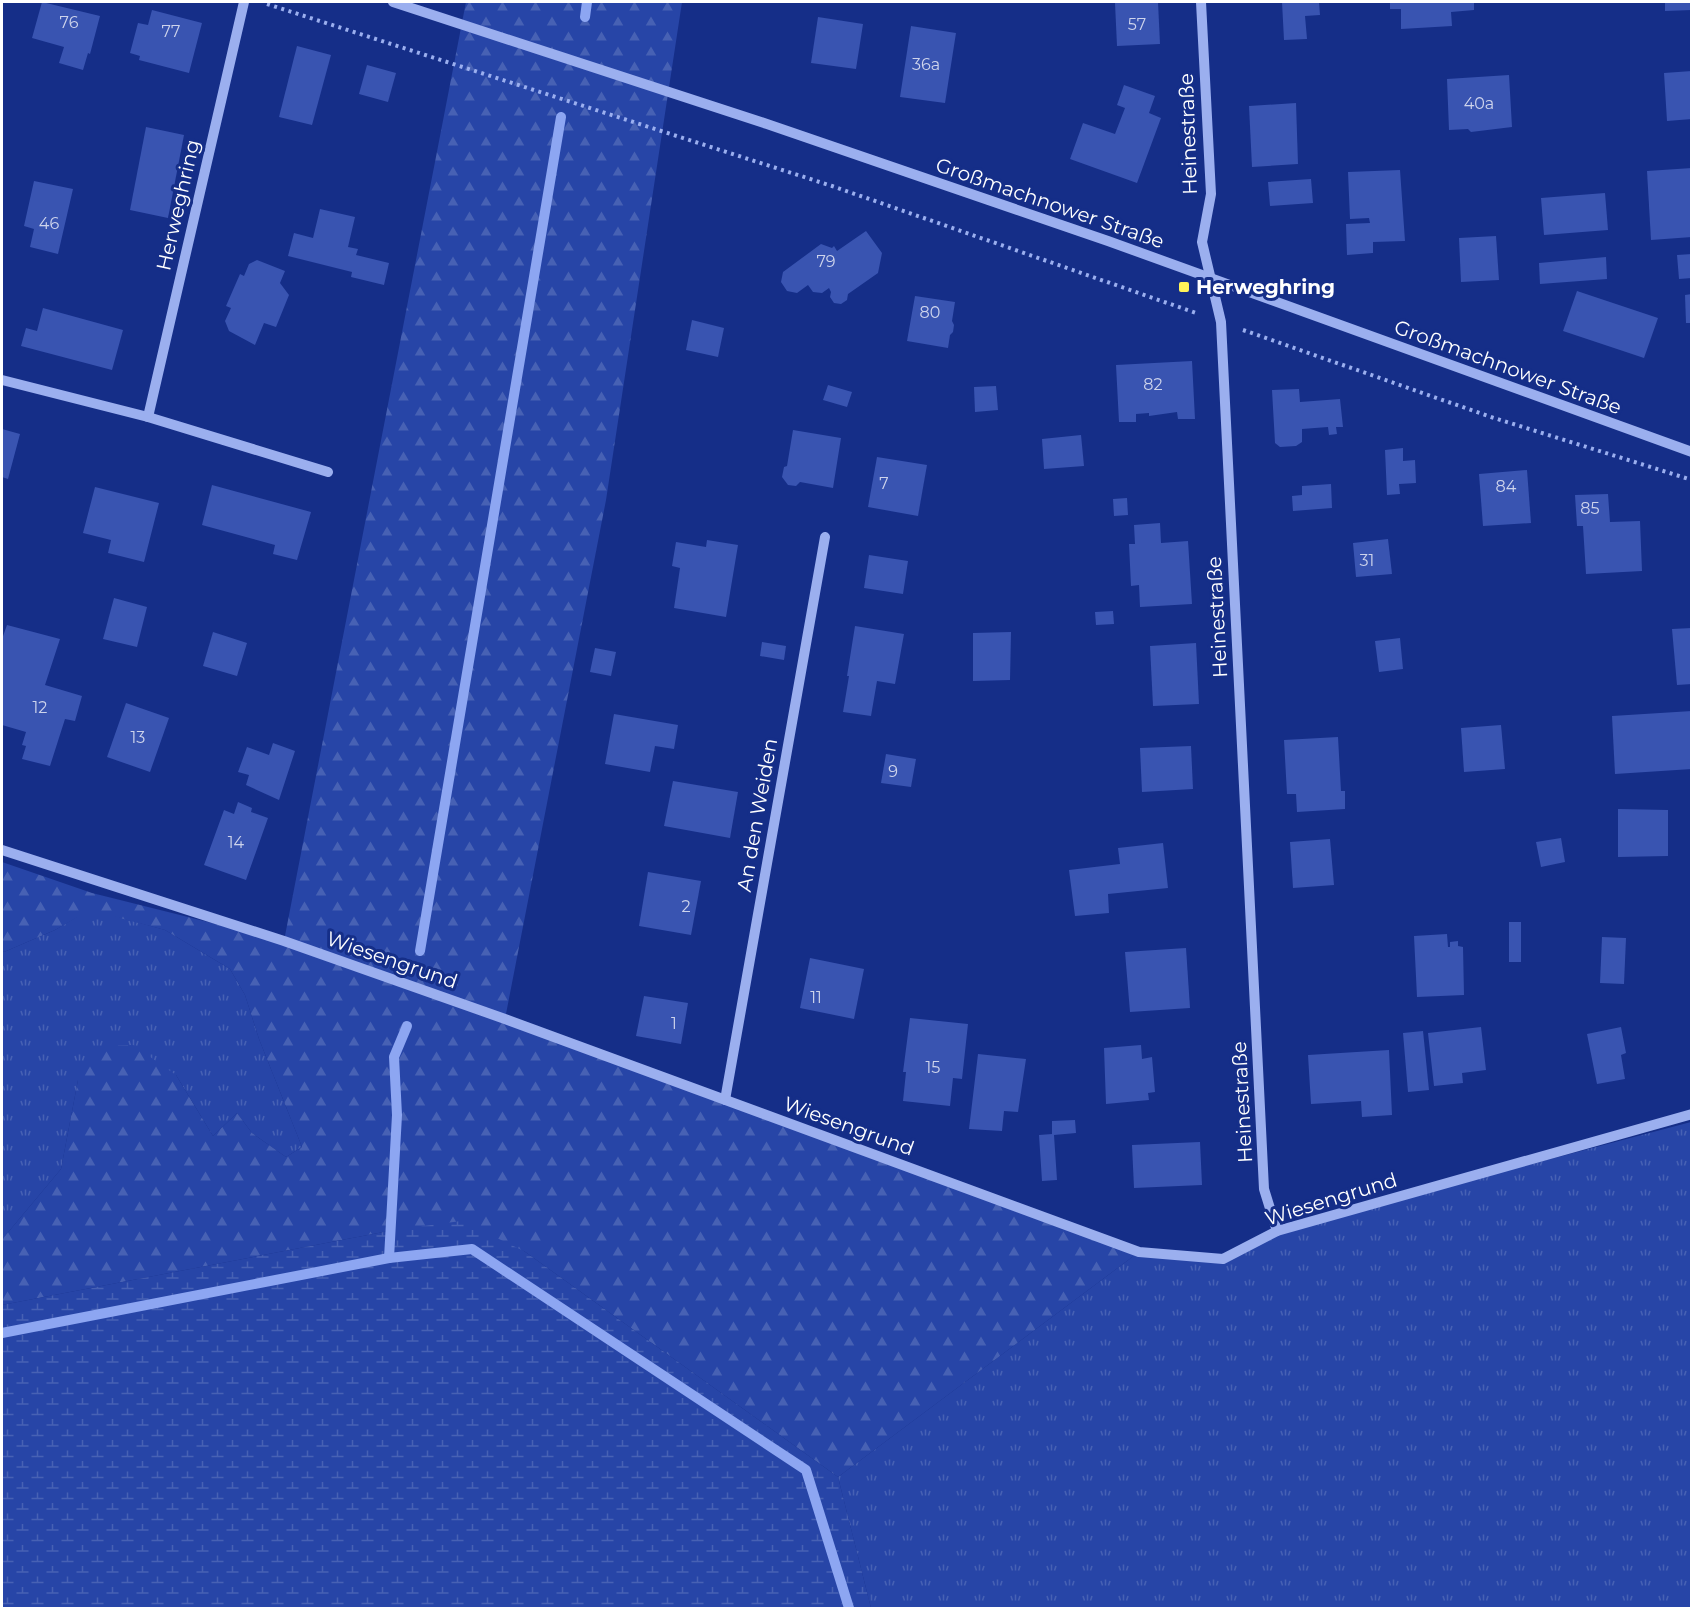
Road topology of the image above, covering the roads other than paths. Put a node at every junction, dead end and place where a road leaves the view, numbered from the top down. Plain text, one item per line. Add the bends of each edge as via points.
1 (244, 2) edge
2 (393, 2) edge
3 (1201, 2) edge
4 (1210, 278) junction
5 (2, 380) edge
6 (148, 417) junction
7 (1692, 452) edge
8 (328, 472) dead end
9 (825, 537) dead end
10 (2, 850) edge
11 (725, 1100) junction
12 (1692, 1114) edge
13 (1277, 1231) junction

1 - 6 street, Herweghring
2 - 4 street, Großmachnower Straße via 767,124
3 - 4 street, Heinestraße via 1211,194 1202,242
4 - 7 street, Großmachnower Straße
4 - 13 street, Heinestraße via 1221,322 1264,1189
5 - 6 street
6 - 8 street
9 - 11 street, An den Weiden
10 - 11 street, Wiesengrund via 295,945
11 - 13 street, Wiesengrund via 1139,1252 1223,1259
12 - 13 street, Wiesengrund

